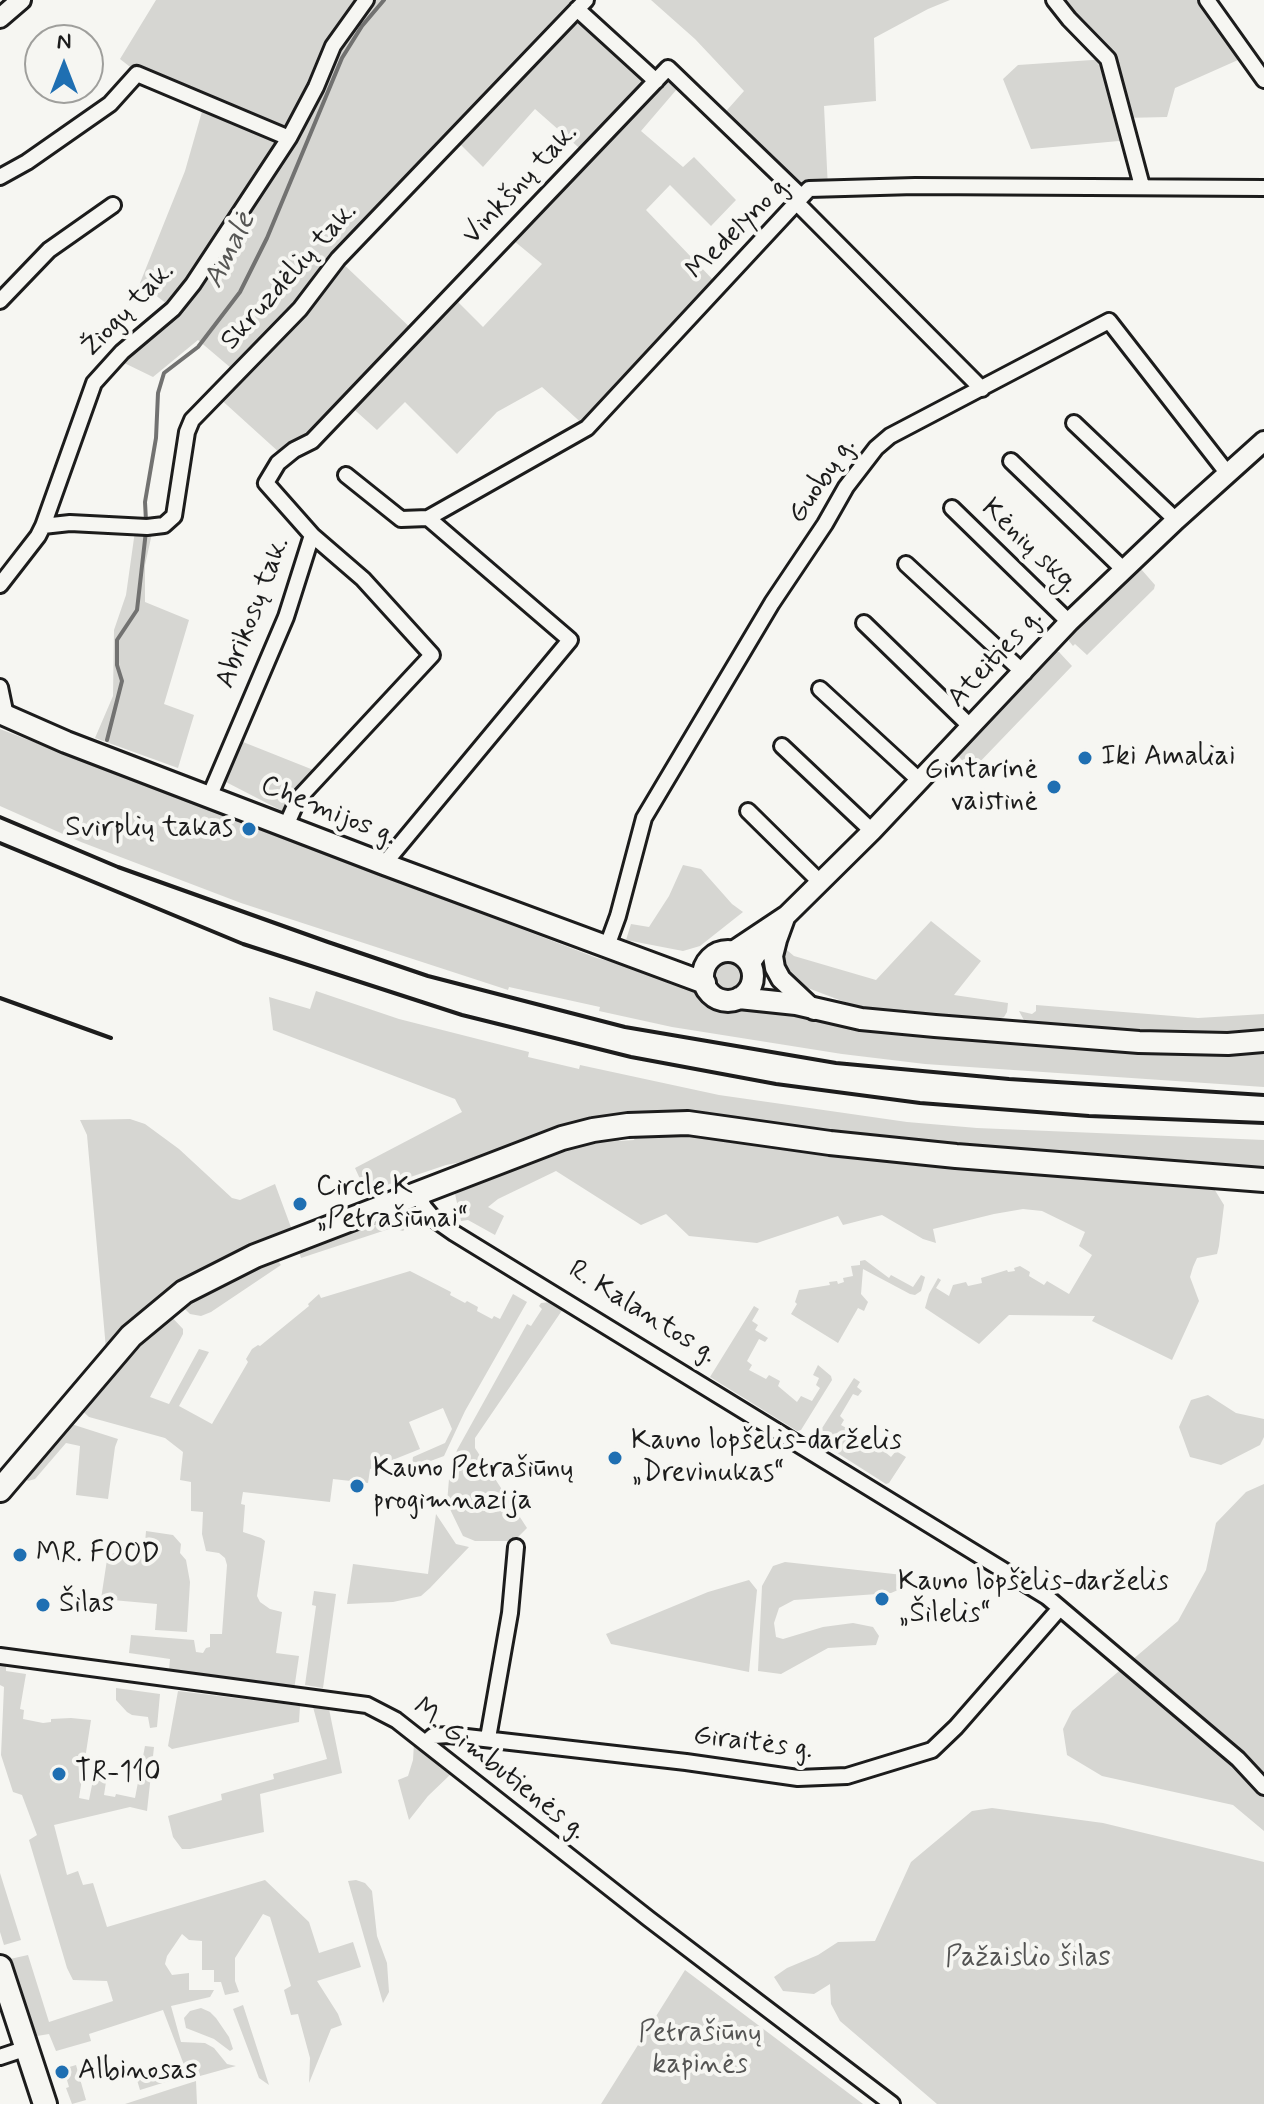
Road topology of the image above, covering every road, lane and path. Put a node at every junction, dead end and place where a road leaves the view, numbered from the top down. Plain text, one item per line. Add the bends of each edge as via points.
1 (21, 0) edge
2 (366, 0) edge
3 (1054, 0) edge
4 (1207, 0) edge
5 (582, 4) edge
6 (0, 18) edge
7 (1264, 80) edge
8 (656, 81) junction
9 (289, 138) junction
10 (0, 177) edge
11 (1142, 186) junction
12 (1264, 188) edge
13 (798, 198) junction
14 (113, 205) dead end
15 (0, 301) edge
16 (982, 389) junction
17 (1074, 423) dead end
18 (1264, 441) edge
19 (1011, 461) dead end
20 (278, 463) joint
21 (1228, 474) junction
22 (346, 475) dead end
23 (952, 508) dead end
24 (428, 518) junction
25 (1176, 520) junction
26 (43, 526) junction
27 (312, 535) junction
28 (906, 564) dead end
29 (1123, 569) junction
30 (0, 585) edge
31 (1069, 622) junction
32 (864, 623) dead end
33 (1024, 673) junction
34 (0, 687) edge
35 (820, 689) dead end
36 (3, 715) edge
37 (971, 727) junction
38 (782, 746) dead end
39 (919, 780) junction
40 (210, 795) junction
41 (748, 811) dead end
42 (286, 826) junction
43 (872, 831) junction
44 (384, 864) junction
45 (819, 881) junction
46 (782, 919) junction
47 (606, 949) junction
48 (733, 951) junction
49 (638, 957) junction
50 (709, 960) junction
51 (752, 970) junction
52 (705, 983) junction
53 (739, 998) junction
54 (805, 1007) junction
55 (1264, 1041) edge
56 (1264, 1180) edge
57 (417, 1193) junction
58 (0, 1490) edge
59 (516, 1547) dead end
60 (1060, 1608) junction
61 (0, 1656) edge
62 (488, 1738) junction
63 (425, 1743) junction
64 (1264, 1787) edge
65 (0, 1967) edge
66 (27, 2048) junction
67 (0, 2057) edge
68 (45, 2104) edge
69 (892, 2104) edge

1 - 6 street
2 - 9 street, Žiogų tak. via 333,46
3 - 11 street via 1108,59
4 - 7 street
5 - 8 street
5 - 26 street, Skruzdėlių tak. via 192,420 174,516 164,525 147,527
8 - 13 street via 668,68
8 - 20 street, Vinkšnų tak. via 312,441
9 - 10 street via 137,74 110,104
9 - 26 street, Žiogų tak. via 193,284 94,383
11 - 12 street, Medelyno g.
11 - 13 street, Medelyno g. via 809,189
13 - 16 street
13 - 24 street, Medelyno g. via 587,428
14 - 15 street via 49,250
16 - 21 street, Guobų g. via 1109,321
16 - 47 street, Guobų g. via 890,436 846,487 644,818
17 - 25 street
18 - 21 street, Ateities g.
19 - 29 street
20 - 27 street, Abrikosų tak. via 266,483
21 - 25 street, Ateities g.
22 - 24 street via 401,519
23 - 31 street, Kėnių skg.
24 - 44 street via 570,640
25 - 29 street, Ateities g.
26 - 30 street, Žiogų tak.
27 - 40 street, Abrikosų tak. via 286,617
27 - 42 street via 363,579 432,655 298,799
28 - 33 street
29 - 31 street, Ateities g.
31 - 33 street, Ateities g.
32 - 37 street
33 - 37 street, Ateities g.
34 - 36 street
35 - 39 street
36 - 40 main road, Chemijos g.
37 - 39 street, Ateities g.
38 - 43 street
39 - 43 street, Ateities g.
40 - 42 main road, Chemijos g.
41 - 45 street
42 - 44 main road, Chemijos g.
43 - 45 street, Ateities g.
44 - 47 main road, Chemijos g.
45 - 46 street, Ateities g.
46 - 48 street, Ateities g.
46 - 51 street, Ateities g.
46 - 54 street via 775,968
47 - 49 main road, Chemijos g.
48 - 50 main road
48 - 51 main road
49 - 50 main road, Chemijos g.
49 - 52 main road, Chemijos g.
50 - 52 main road
51 - 53 main road via 749,989
51 - 54 main road
52 - 53 main road via 712,995
53 - 54 main road
54 - 55 main road via 861,1019 1139,1042
56 - 57 main road via 985,1159 660,1123 562,1138
57 - 58 main road via 255,1256 167,1304 131,1336
57 - 60 street, R. Kalantos g. via 434,1219 454,1233
59 - 62 street
60 - 62 street, Giraitės g. via 932,1750 847,1776 798,1778
60 - 64 street, R. Kalantos g.
61 - 63 street, M. Gimbutienės g. via 367,1705
62 - 63 street, Giraitės g. via 440,1735
63 - 69 street, M. Gimbutienės g.
65 - 66 main road
66 - 67 street
66 - 68 main road

